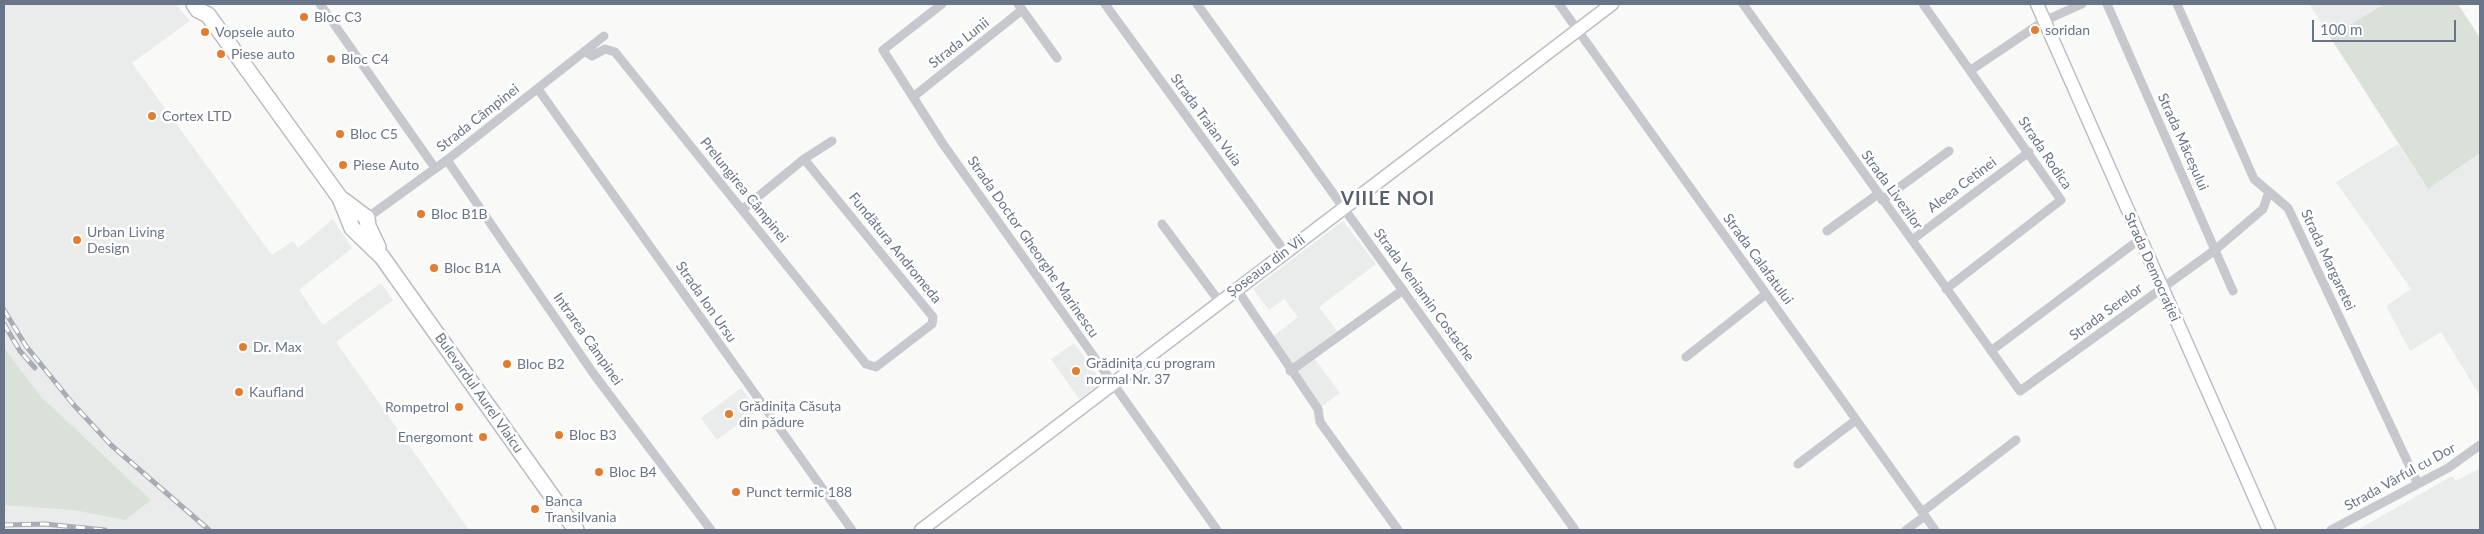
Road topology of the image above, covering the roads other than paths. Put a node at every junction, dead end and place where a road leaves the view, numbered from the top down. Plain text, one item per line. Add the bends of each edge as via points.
1 (194, 4) edge
2 (320, 4) edge
3 (942, 4) edge
4 (1105, 4) edge
5 (1197, 4) edge
6 (1559, 4) edge
7 (1612, 4) edge
8 (1743, 4) edge
9 (1923, 4) edge
10 (2037, 4) edge
11 (2082, 4) edge
12 (2108, 4) edge
13 (2177, 4) edge
14 (205, 7) edge
15 (1020, 7) edge
16 (2044, 21) junction
17 (1578, 30) junction
18 (604, 36) dead end
19 (585, 51) junction
20 (1057, 58) dead end
21 (1971, 70) junction
22 (538, 89) junction
23 (912, 98) junction
24 (832, 141) dead end
25 (1949, 151) dead end
26 (2028, 152) junction
27 (804, 159) junction
28 (448, 160) junction
29 (435, 168) junction
30 (2269, 192) junction
31 (1880, 197) junction
32 (1344, 208) junction
33 (743, 209) junction
34 (361, 222) junction
35 (1162, 224) dead end
36 (1826, 231) dead end
37 (2140, 239) junction
38 (1912, 240) junction
39 (2215, 250) junction
40 (1285, 252) junction
41 (1236, 288) junction
42 (1946, 289) junction
43 (2162, 289) junction
44 (1403, 290) junction
45 (2233, 292) dead end
46 (1766, 294) junction
47 (1219, 301) junction
48 (1991, 351) junction
49 (1686, 357) dead end
50 (876, 367) joint
51 (1290, 371) junction
52 (1112, 384) junction
53 (2020, 391) joint
54 (1856, 420) junction
55 (2016, 440) dead end
56 (2480, 445) edge
57 (1798, 464) dead end
58 (2418, 484) junction
59 (1923, 514) junction
60 (576, 530) edge
61 (711, 530) edge
62 (852, 530) edge
63 (921, 530) edge
64 (1216, 530) edge
65 (1398, 530) edge
66 (1575, 530) edge
67 (1906, 530) edge
68 (1935, 530) edge
69 (2269, 530) edge
70 (2331, 530) edge

1 - 14 main road, Bulevardul Aurel Vlaicu via 198,10
2 - 29 street
3 - 23 street, Strada Doctor Gheorghe Marinescu via 883,50
4 - 40 street, Strada Traian Vuia
5 - 32 street, Strada Veniamin Costache
6 - 17 street, Strada Calafatului
7 - 17 street, Șoseaua din Vii
8 - 31 street, Strada Livezilor
9 - 21 street, Strada Rodica
10 - 16 street, Strada Democrației
11 - 16 street
12 - 39 street, Strada Măceșului
13 - 30 street, Strada Margaretei via 2254,179
14 - 34 main road, Bulevardul Aurel Vlaicu via 340,198
15 - 20 street
15 - 23 street, Strada Lunii
16 - 21 street
16 - 37 street, Strada Democrației
17 - 32 street, Șoseaua din Vii
17 - 46 street, Strada Calafatului
18 - 19 street, Strada Câmpinei
19 - 22 street, Strada Câmpinei
19 - 33 street, Prelungirea Câmpinei via 592,56 605,50 615,52
21 - 26 street, Strada Rodica
22 - 28 street, Strada Câmpinei
22 - 62 street, Strada Ion Ursu
23 - 52 street, Strada Doctor Gheorghe Marinescu
24 - 27 street
25 - 31 street
26 - 38 street, Aleea Cetinei
26 - 42 street, Strada Rodica via 2062,200
27 - 33 street
27 - 50 street, Fundătura Andromeda via 934,317 932,324
28 - 29 street, Strada Câmpinei
28 - 61 street, Intrarea Câmpinei via 594,373
29 - 34 street, Strada Câmpinei
30 - 39 street, Strada Serelor via 2263,209
30 - 58 street, Strada Margaretei via 2288,208
31 - 36 street
31 - 38 street, Strada Livezilor
32 - 40 street, Șoseaua din Vii
32 - 44 street, Strada Veniamin Costache
33 - 50 street, Prelungirea Câmpinei via 866,364
34 - 60 main road, Bulevardul Aurel Vlaicu via 382,257
35 - 47 street
37 - 43 street, Strada Democrației
37 - 48 street
38 - 42 street, Strada Livezilor
39 - 43 street, Strada Serelor
39 - 45 street, Strada Măceșului
40 - 41 street, Șoseaua din Vii
41 - 47 street, Șoseaua din Vii
41 - 51 street
42 - 48 street, Strada Livezilor
43 - 53 street, Strada Serelor
43 - 69 street, Strada Democrației
44 - 51 street
44 - 66 street, Strada Veniamin Costache
46 - 49 street
46 - 54 street, Strada Calafatului
47 - 52 street, Șoseaua din Vii
48 - 53 street, Strada Livezilor
51 - 65 street via 1318,410 1320,422
52 - 63 street, Șoseaua din Vii
52 - 64 street, Strada Doctor Gheorghe Marinescu
54 - 57 street
54 - 59 street, Strada Calafatului
55 - 59 street
56 - 58 street, Strada Vârful cu Dor
58 - 70 street, Strada Vârful cu Dor
59 - 67 street
59 - 68 street, Strada Calafatului

